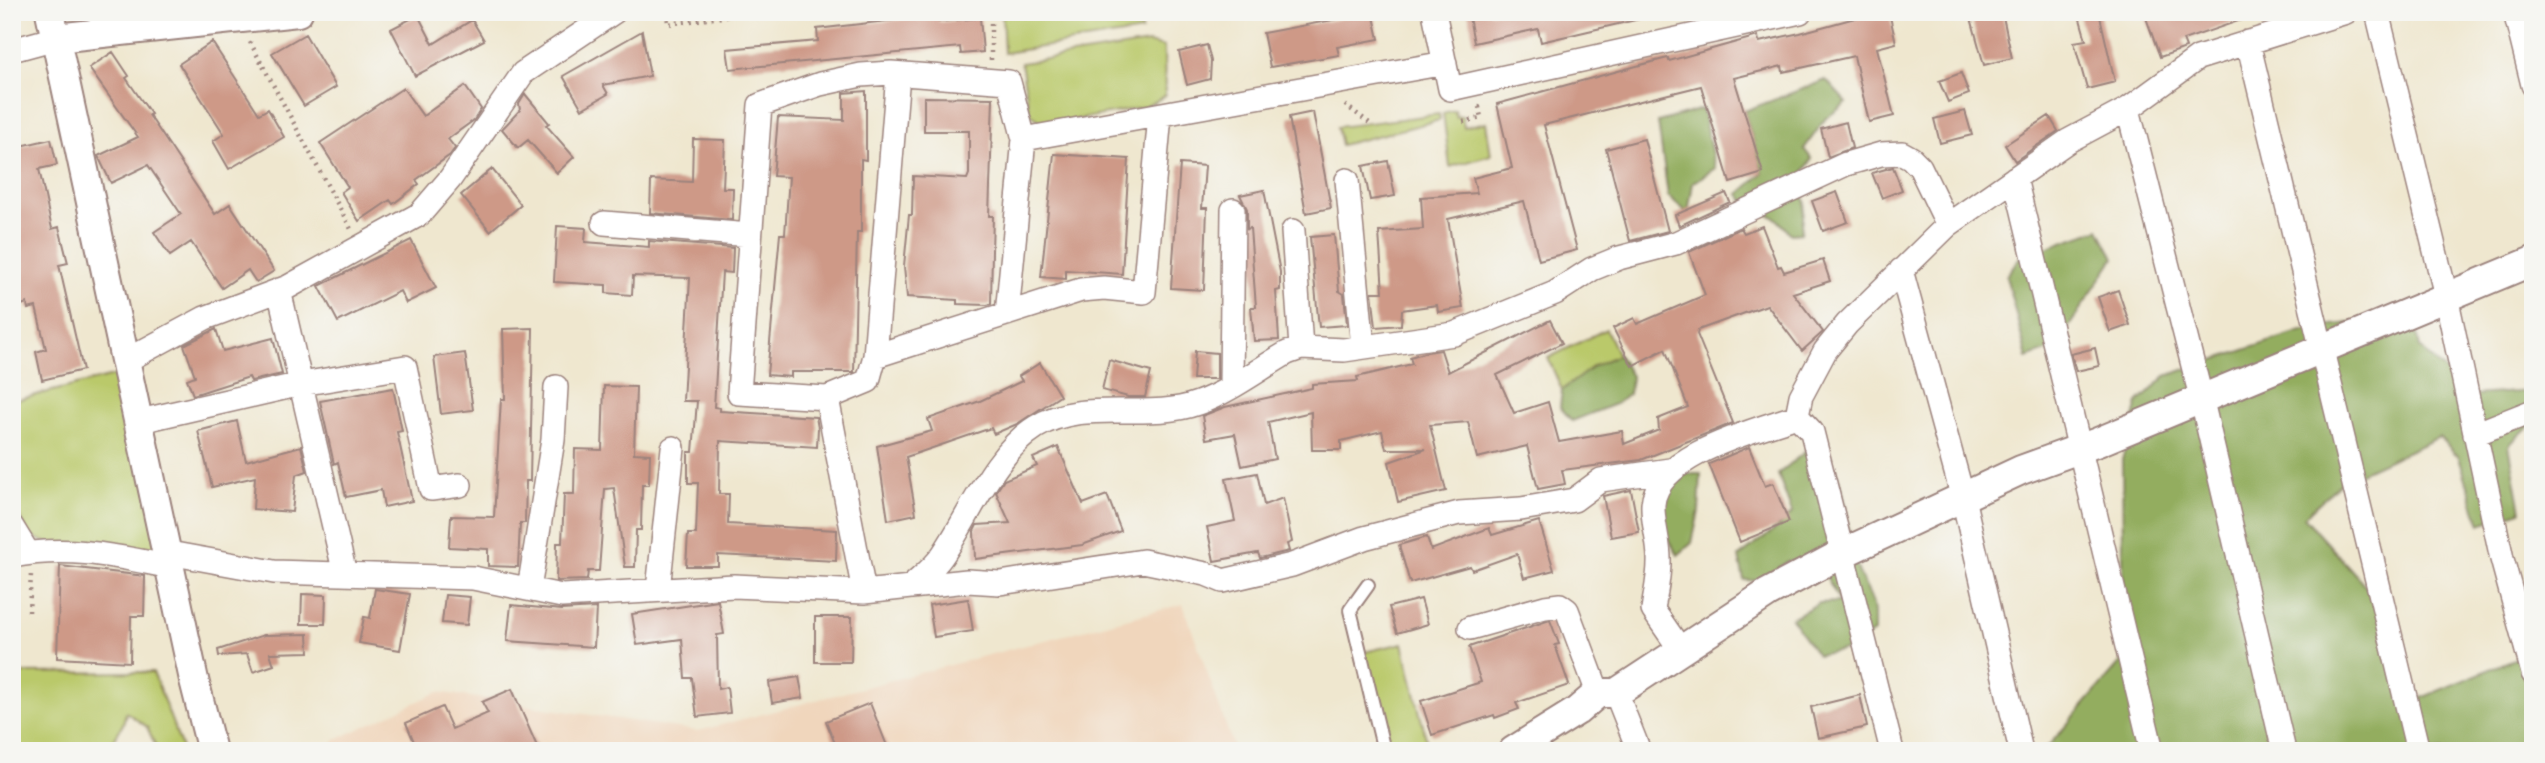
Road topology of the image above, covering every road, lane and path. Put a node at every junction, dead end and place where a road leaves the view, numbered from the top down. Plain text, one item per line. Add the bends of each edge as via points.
1 (298, 12) edge
2 (614, 12) edge
3 (667, 12) edge
4 (760, 12) edge
5 (991, 12) edge
6 (1434, 12) edge
7 (2346, 12) edge
8 (2377, 12) edge
9 (2515, 12) edge
10 (1790, 13) edge
11 (237, 18) junction
12 (53, 25) edge
13 (2248, 42) junction
14 (12, 50) edge
15 (1445, 63) junction
16 (898, 74) junction
17 (990, 80) junction
18 (2533, 85) edge
19 (2128, 109) junction
20 (1160, 115) junction
21 (1024, 139) junction
22 (2015, 178) junction
23 (1347, 180) dead end
24 (1233, 210) dead end
25 (604, 223) dead end
26 (1948, 225) junction
27 (1293, 231) dead end
28 (750, 234) junction
29 (361, 248) junction
30 (2533, 261) edge
31 (1901, 271) junction
32 (279, 290) junction
33 (2446, 296) junction
34 (1007, 314) junction
35 (1363, 347) junction
36 (2322, 347) junction
37 (1301, 348) junction
38 (875, 356) junction
39 (127, 360) junction
40 (301, 384) junction
41 (1231, 384) junction
42 (556, 387) dead end
43 (2201, 397) junction
44 (827, 398) junction
45 (2533, 411) edge
46 (1797, 416) junction
47 (140, 421) junction
48 (2475, 434) junction
49 (673, 448) dead end
50 (2082, 449) junction
51 (1670, 470) junction
52 (460, 485) dead end
53 (1963, 498) junction
54 (12, 527) edge
55 (24, 553) edge
56 (1841, 554) junction
57 (170, 560) junction
58 (345, 574) junction
59 (1368, 585) dead end
60 (911, 587) junction
61 (529, 589) junction
62 (658, 590) junction
63 (863, 592) junction
64 (29, 612) dead end
65 (1471, 628) dead end
66 (1680, 649) junction
67 (2533, 673) edge
68 (1607, 693) junction
69 (212, 751) edge
70 (1384, 751) edge
71 (1513, 751) edge
72 (1639, 751) edge
73 (1892, 751) edge
74 (2021, 751) edge
75 (2152, 751) edge
76 (2284, 751) edge
77 (2418, 751) edge

1 - 11 street
2 - 29 street via 523,73 421,214
3 - 4 path via 668,24
5 - 17 path
6 - 15 street
7 - 13 street
8 - 33 street
9 - 18 street
10 - 15 street via 1450,89
11 - 12 street
11 - 29 path
12 - 14 street
12 - 39 street
13 - 19 street via 2198,58
13 - 36 street
15 - 20 street
16 - 17 street
16 - 28 street via 861,75 820,84 760,105
16 - 38 street
17 - 21 street via 1009,82
19 - 22 street via 2075,137
19 - 43 street
20 - 21 street
20 - 34 street via 1144,292 1081,290
21 - 34 street
22 - 26 street
22 - 50 street
23 - 35 street
24 - 41 street
25 - 28 street
26 - 31 street
26 - 35 street via 1920,167 1902,153 1881,154 1846,164 1676,243 1592,269 1555,293 1454,334
27 - 37 street
28 - 44 street via 739,393
29 - 32 street
30 - 33 street
31 - 46 street via 1825,351 1801,396
31 - 53 street
32 - 39 street via 205,317
32 - 40 street
33 - 36 street
33 - 48 street
34 - 38 street
35 - 37 street
36 - 43 street
36 - 77 street
37 - 41 street
38 - 44 street via 868,380
39 - 47 street
40 - 47 street
40 - 52 street via 405,367 430,489
40 - 58 street
41 - 60 street via 1198,403 1156,411 1065,413 1034,428 1011,450 980,493 940,559
42 - 61 street via 554,440
43 - 50 street
43 - 76 street
44 - 63 street
45 - 48 street
46 - 51 street via 1694,455
46 - 56 street via 1812,432
47 - 57 street
48 - 67 street
49 - 62 street
50 - 53 street via 2021,470
50 - 75 street
51 - 60 street via 1601,480 1574,500 1459,513 1364,538 1292,565 1223,581 1143,561 1000,583
51 - 66 street via 1653,503 1659,561 1653,610
53 - 56 street
53 - 74 street
54 - 55 street
55 - 57 street via 82,550
55 - 64 path
56 - 66 street via 1768,593
56 - 73 street
57 - 58 street via 274,572
57 - 69 street
58 - 61 street via 472,578
59 - 70 lane via 1350,610
60 - 63 street
61 - 62 street via 562,596
62 - 63 street via 734,586
65 - 68 street via 1560,605 1567,610
66 - 68 street
68 - 71 street
68 - 72 street

